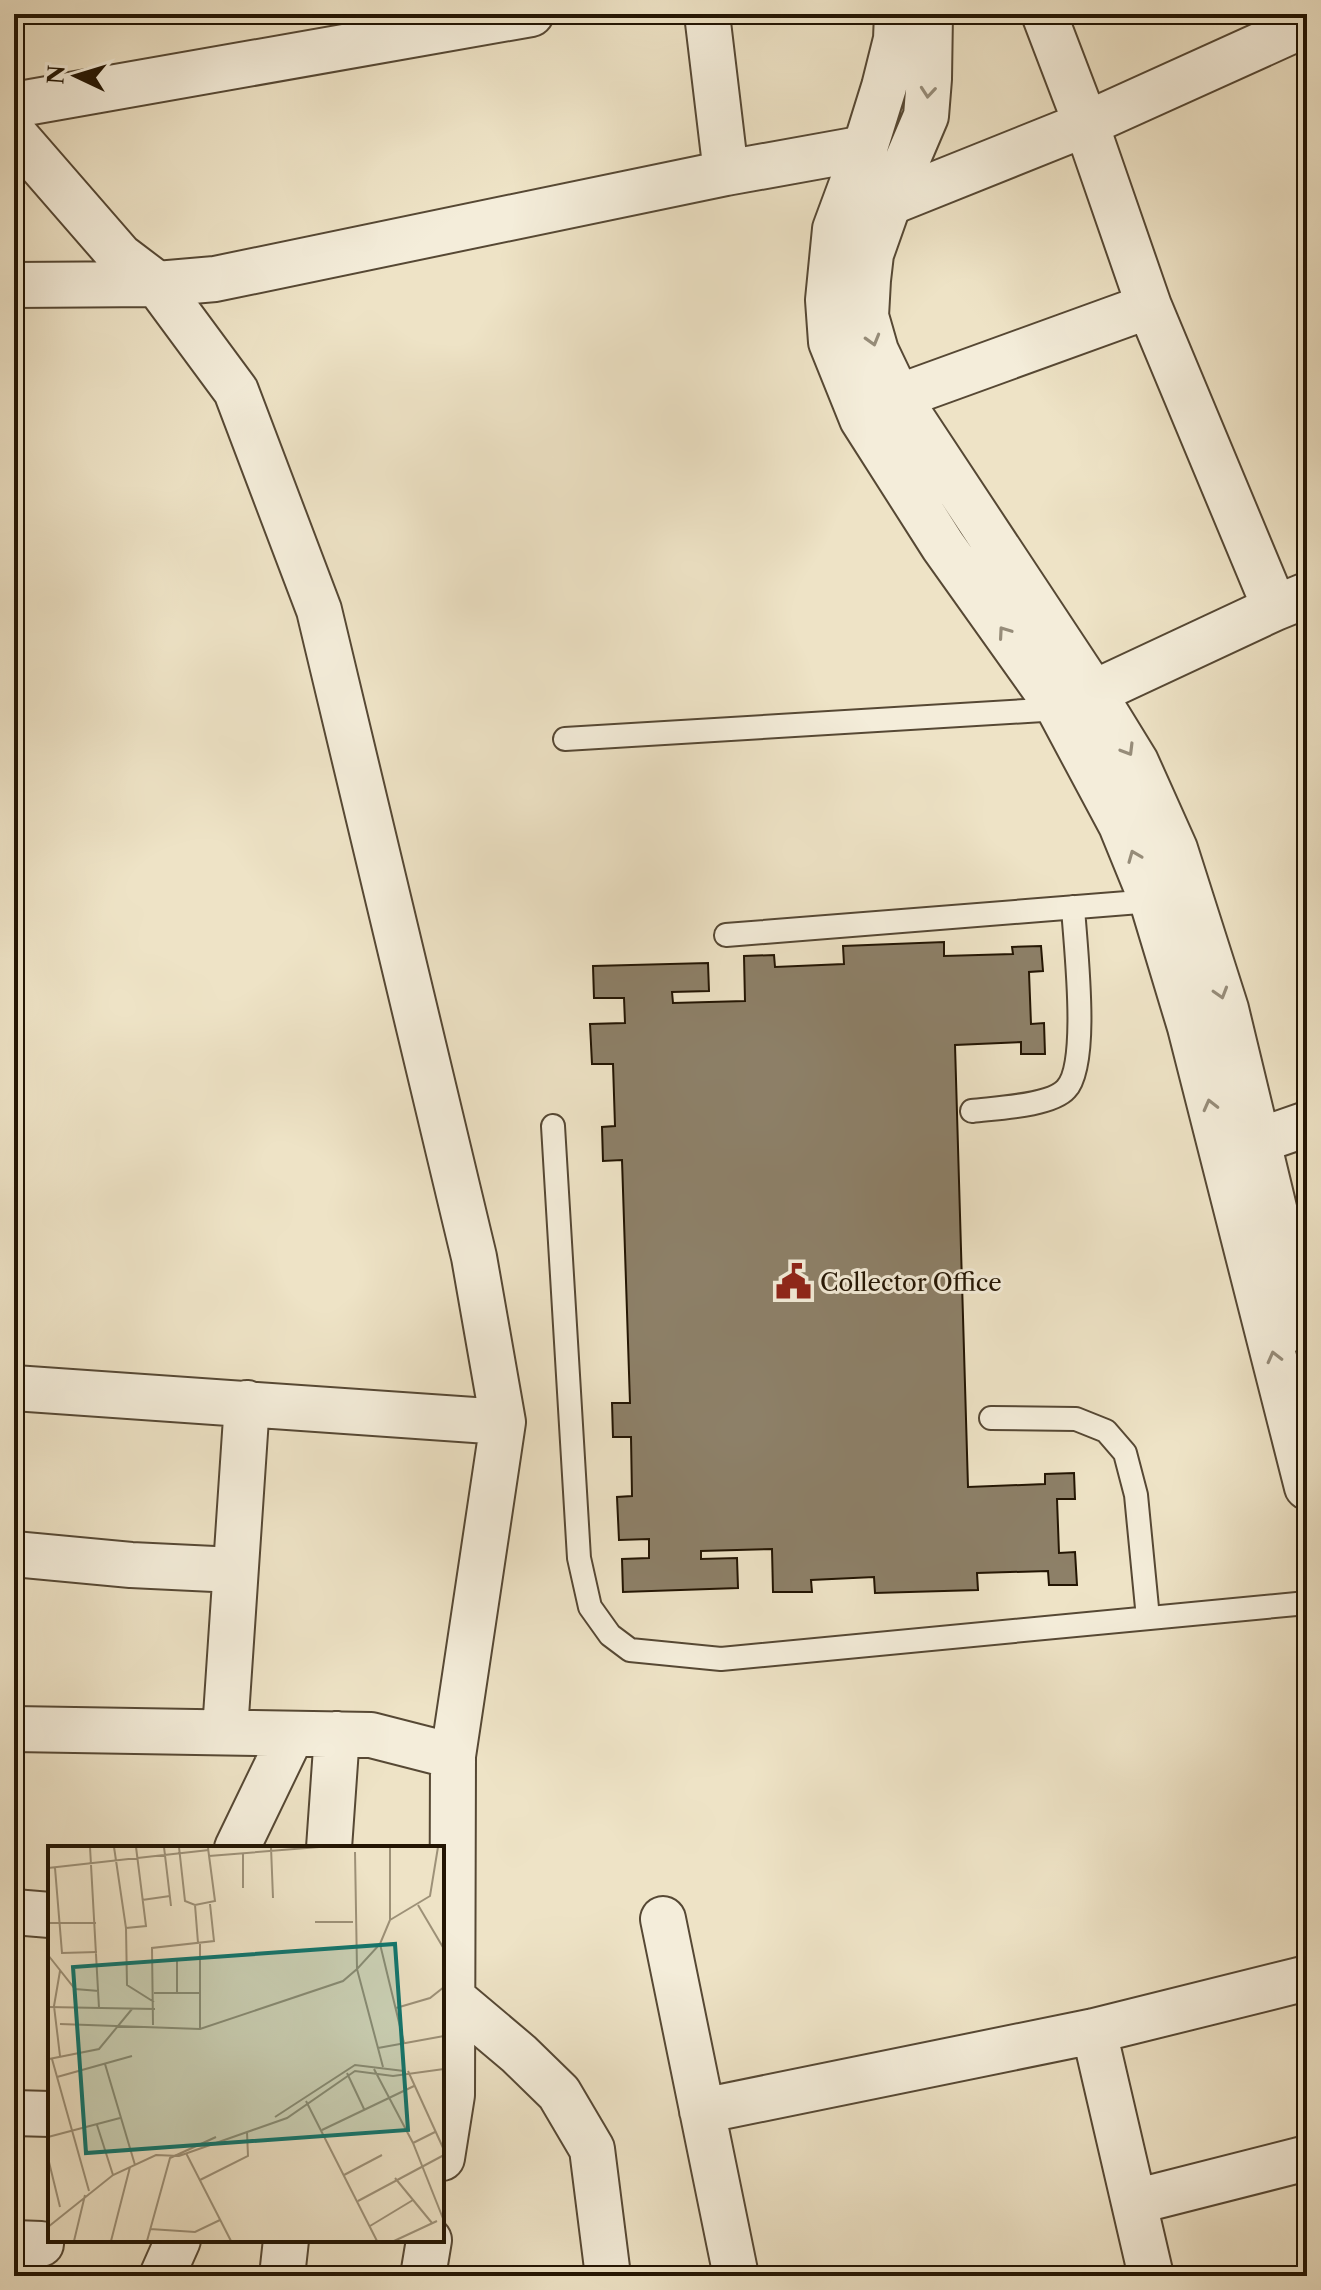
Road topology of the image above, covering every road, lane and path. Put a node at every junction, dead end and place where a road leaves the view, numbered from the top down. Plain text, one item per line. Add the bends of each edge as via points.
1 (531, 14) edge
2 (707, 14) edge
3 (897, 14) edge
4 (930, 14) edge
5 (1044, 14) edge
6 (450, 20) edge
7 (1307, 24) edge
8 (14, 105) edge
9 (1086, 124) junction
10 (14, 134) edge
11 (865, 148) junction
12 (726, 173) junction
13 (889, 203) junction
14 (835, 229) junction
15 (157, 284) junction
16 (14, 285) edge
17 (1149, 306) junction
18 (880, 408) junction
19 (1291, 602) edge
20 (1076, 700) junction
21 (565, 739) dead end
22 (1152, 901) junction
23 (1073, 907) junction
24 (726, 935) dead end
25 (972, 1111) dead end
26 (1307, 1124) edge
27 (553, 1126) dead end
28 (1258, 1141) junction
29 (1307, 1332) edge
30 (14, 1388) edge
31 (247, 1403) junction
32 (991, 1418) dead end
33 (503, 1422) junction
34 (1307, 1487) edge
35 (14, 1554) edge
36 (235, 1570) junction
37 (1307, 1603) edge
38 (1148, 1618) junction
39 (14, 1729) edge
40 (225, 1731) junction
41 (292, 1734) junction
42 (337, 1734) junction
43 (453, 1756) junction
44 (238, 1846) edge
45 (329, 1846) edge
46 (14, 1912) edge
47 (48, 1915) edge
48 (663, 1919) dead end
49 (1307, 1978) edge
50 (447, 1993) edge
51 (1094, 2031) junction
52 (702, 2111) junction
53 (14, 2113) edge
54 (48, 2114) edge
55 (444, 2145) edge
56 (1307, 2158) edge
57 (1134, 2202) junction
58 (177, 2242) edge
59 (286, 2242) edge
60 (429, 2242) edge
61 (162, 2276) edge
62 (282, 2276) edge
63 (423, 2276) edge
64 (608, 2276) edge
65 (736, 2276) edge
66 (1151, 2276) edge

1 - 6 street
2 - 12 street
3 - 11 street via 896,39
4 -> 13 street via 926,116
5 - 9 street
6 - 8 street
7 - 9 street
9 - 13 street
9 - 17 street
10 - 15 street via 120,256
11 - 12 street
11 - 14 street
12 - 15 street via 215,279
13 - 14 street
13 -> 18 street via 871,254 866,316 876,351
14 - 18 street via 828,300 831,342
15 - 16 street
15 - 33 street via 236,391 319,610 474,1257
17 - 18 street
17 - 19 street
18 - 20 street via 943,546
19 - 20 street
20 - 21 lane
22 -> 20 street
20 -> 28 street via 1136,762 1175,849 1226,1009
22 - 23 lane
34 -> 22 street via 1190,1027
23 - 24 lane
23 - 25 lane via 1079,1009 1075,1075 1065,1091 1037,1103
26 - 28 street
27 - 38 lane via 579,1558 590,1607 610,1635 630,1650 721,1659
28 - 29 street
30 - 31 street
31 - 33 street
31 - 36 street
32 - 38 lane via 1076,1419 1106,1431 1125,1453 1136,1495
33 - 43 street
35 - 36 street
36 - 40 street
37 - 38 lane
39 - 40 street
40 - 41 street
41 - 42 street
41 - 44 street
42 - 43 street via 371,1735
42 - 45 street
43 - 50 street
46 - 47 street
48 - 52 street
49 - 51 street
50 - 55 street via 452,2095
50 - 64 street via 559,2093 592,2149
51 - 52 street
51 - 57 street
52 - 65 street
53 - 54 street
56 - 57 street
57 - 66 street
58 - 61 street
59 - 62 street
60 - 63 street

